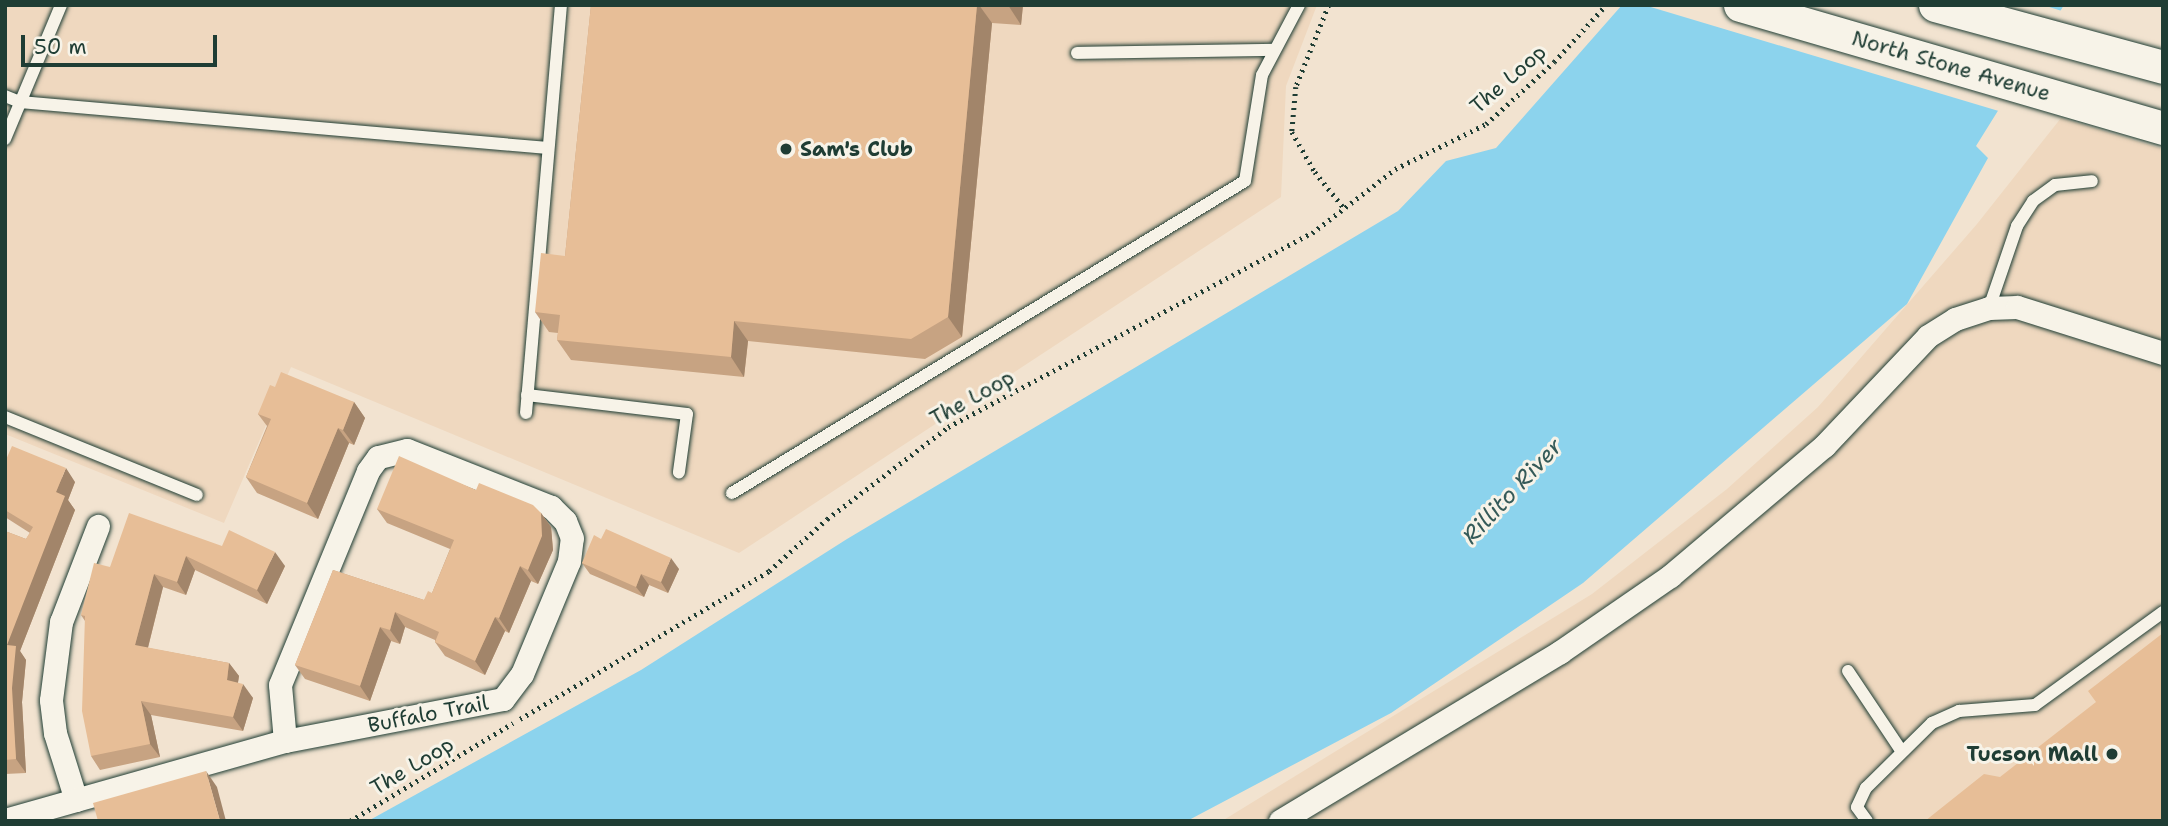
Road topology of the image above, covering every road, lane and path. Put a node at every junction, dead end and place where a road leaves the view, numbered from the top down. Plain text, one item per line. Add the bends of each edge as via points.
1 (61, 5) edge
2 (561, 5) edge
3 (1299, 5) edge
4 (1329, 5) edge
5 (1606, 5) edge
6 (1740, 5) edge
7 (1935, 5) edge
8 (1272, 50) junction
9 (1077, 53) dead end
10 (2163, 67) edge
11 (5, 96) edge
12 (20, 102) junction
13 (2163, 128) edge
14 (5, 139) edge
15 (548, 148) junction
16 (2092, 181) dead end
17 (1344, 208) junction
18 (1989, 308) junction
19 (2163, 353) edge
20 (527, 395) junction
21 (526, 413) dead end
22 (5, 417) edge
23 (679, 472) dead end
24 (732, 493) dead end
25 (197, 495) dead end
26 (98, 526) dead end
27 (2163, 612) edge
28 (1848, 671) dead end
29 (285, 741) junction
30 (1900, 749) junction
31 (76, 800) junction
32 (5, 820) edge
33 (350, 821) edge
34 (1280, 821) edge
35 (1867, 821) edge

1 - 12 lane
2 - 15 lane
3 - 8 lane
4 - 17 path via 1296,87 1292,132 1315,172
5 - 17 path, The Loop via 1554,62 1486,124 1395,169
6 - 13 main road, North Stone Avenue
7 - 10 main road
8 - 9 lane
8 - 24 lane via 1262,75 1245,181
11 - 12 lane
12 - 14 lane
12 - 15 lane
15 - 20 lane
16 - 18 lane via 2055,185 2033,201 2017,226
17 - 33 path, The Loop via 1312,233 948,427 827,519 769,571
18 - 19 street via 2043,312
18 - 34 street via 1955,319 1928,336 1834,437 1670,576 1560,652
20 - 21 lane
20 - 23 lane via 687,414
22 - 25 lane
26 - 31 street via 61,622 52,687 55,733
27 - 30 lane via 2045,700 2024,707 1945,714
28 - 30 lane
29 - 29 street, Buffalo Trail via 485,704 513,690 569,561 572,538 565,521 551,507 407,450 378,457 368,471 280,685
29 - 31 street, Buffalo Trail
30 - 35 lane via 1860,798 1857,807
31 - 32 street, Buffalo Trail

